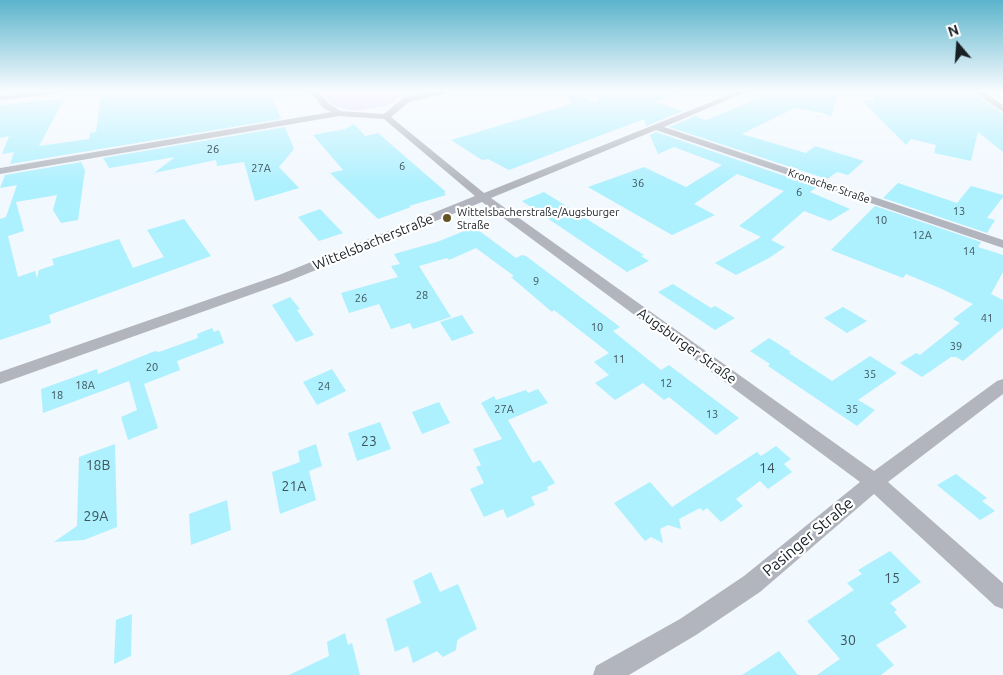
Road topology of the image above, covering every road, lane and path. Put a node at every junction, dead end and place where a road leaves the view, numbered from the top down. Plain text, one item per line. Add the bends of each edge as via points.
1 (279, 124) edge
2 (394, 124) edge
3 (664, 124) edge
4 (655, 127) junction
5 (0, 172) edge
6 (484, 198) junction
7 (1003, 244) edge
8 (0, 378) edge
9 (1003, 385) edge
10 (874, 482) junction
11 (1003, 598) edge
12 (605, 675) edge

1 - 5 street
2 - 6 street, Augsburger Straße
3 - 4 street, Wittelsbacherstraße
4 - 6 street, Wittelsbacherstraße
4 - 7 street, Kronacher Straße
6 - 8 street, Wittelsbacherstraße via 239,294
6 - 10 street, Augsburger Straße
9 - 10 street, Pasinger Straße
10 - 11 street, Augsburger Straße
10 - 12 street, Pasinger Straße via 752,584 688,627

